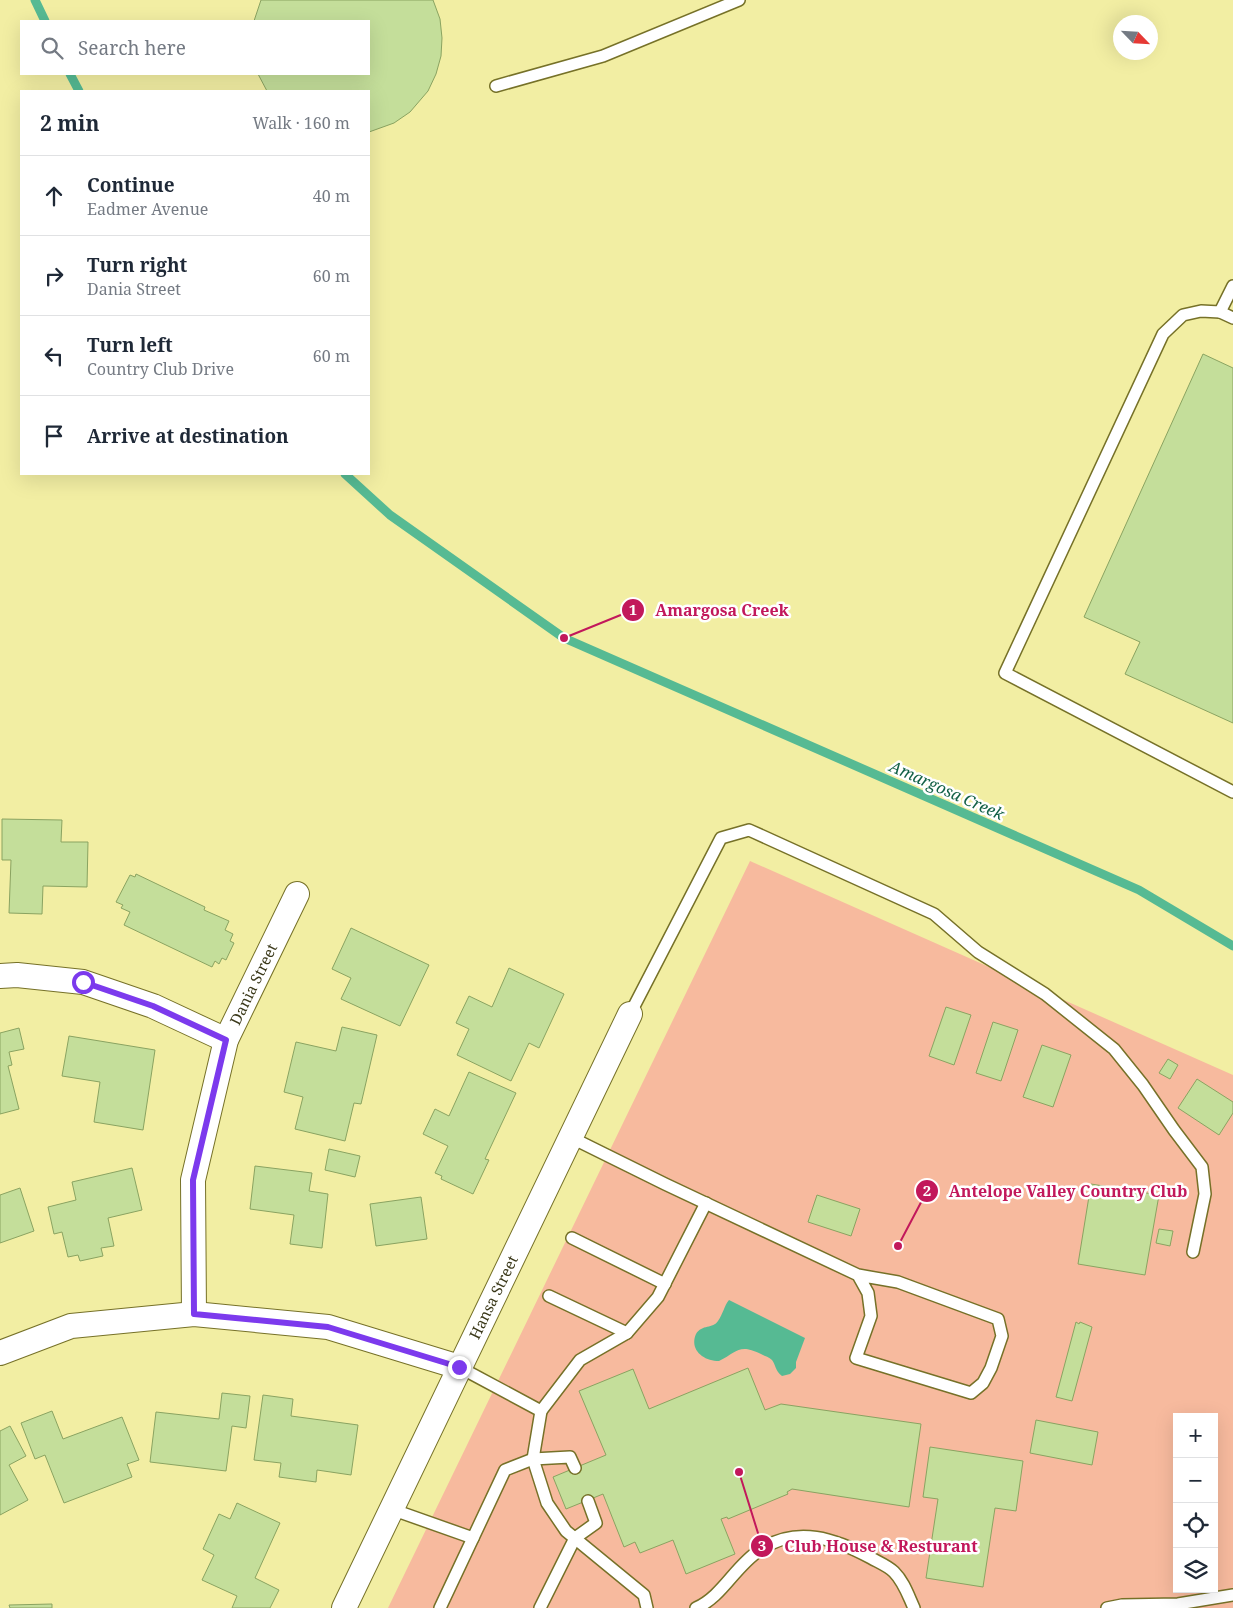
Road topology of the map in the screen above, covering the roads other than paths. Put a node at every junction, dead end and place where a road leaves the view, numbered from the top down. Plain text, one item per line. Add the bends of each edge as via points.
1 (740, 0) edge
2 (496, 86) dead end
3 (1233, 286) edge
4 (1220, 312) junction
5 (1233, 318) edge
6 (1233, 792) edge
7 (297, 894) dead end
8 (0, 976) edge
9 (630, 1014) joint
10 (226, 1040) junction
11 (570, 1137) junction
12 (706, 1203) junction
13 (572, 1238) dead end
14 (1193, 1252) dead end
15 (858, 1275) junction
16 (665, 1284) junction
17 (549, 1296) dead end
18 (194, 1314) junction
19 (627, 1333) junction
20 (0, 1353) edge
21 (459, 1367) junction
22 (542, 1411) junction
23 (533, 1459) junction
24 (575, 1468) dead end
25 (588, 1501) dead end
26 (391, 1509) junction
27 (473, 1538) junction
28 (575, 1538) junction
29 (1233, 1595) edge
30 (344, 1608) edge
31 (440, 1608) edge
32 (540, 1608) edge
33 (647, 1608) edge
34 (696, 1608) edge
35 (914, 1608) edge
36 (1107, 1608) edge

1 - 2 lane via 603,56
3 - 4 lane
4 - 5 lane
4 - 6 lane via 1183,314 1163,334 1005,673
7 - 10 street, Dania Street
8 - 10 street via 83,982 153,1006
9 - 11 street, Hansa Street
9 - 14 lane via 721,838 749,830 934,914 978,952 1045,994 1114,1049 1202,1167 1205,1194
10 - 18 street, Dania Street via 193,1180
11 - 12 lane
11 - 21 street, Hansa Street
12 - 15 lane
12 - 16 lane
13 - 16 lane
15 - 15 lane via 868,1293 871,1316 856,1358 971,1393 983,1383 1002,1336 998,1319 898,1282
16 - 19 lane
17 - 19 lane
18 - 20 street via 71,1326
18 - 21 street via 328,1327
19 - 22 lane via 580,1360
21 - 22 lane
21 - 26 street, Hansa Street
22 - 23 lane
23 - 24 lane via 570,1457
23 - 27 lane via 505,1470
23 - 28 lane via 547,1503
25 - 28 lane via 596,1523
26 - 27 lane
26 - 30 street, Hansa Street
27 - 31 lane
28 - 32 lane
28 - 33 lane via 644,1595
29 - 36 lane via 1178,1604
34 - 35 lane via 708,1603 744,1561 770,1543 806,1536 840,1543 893,1570

